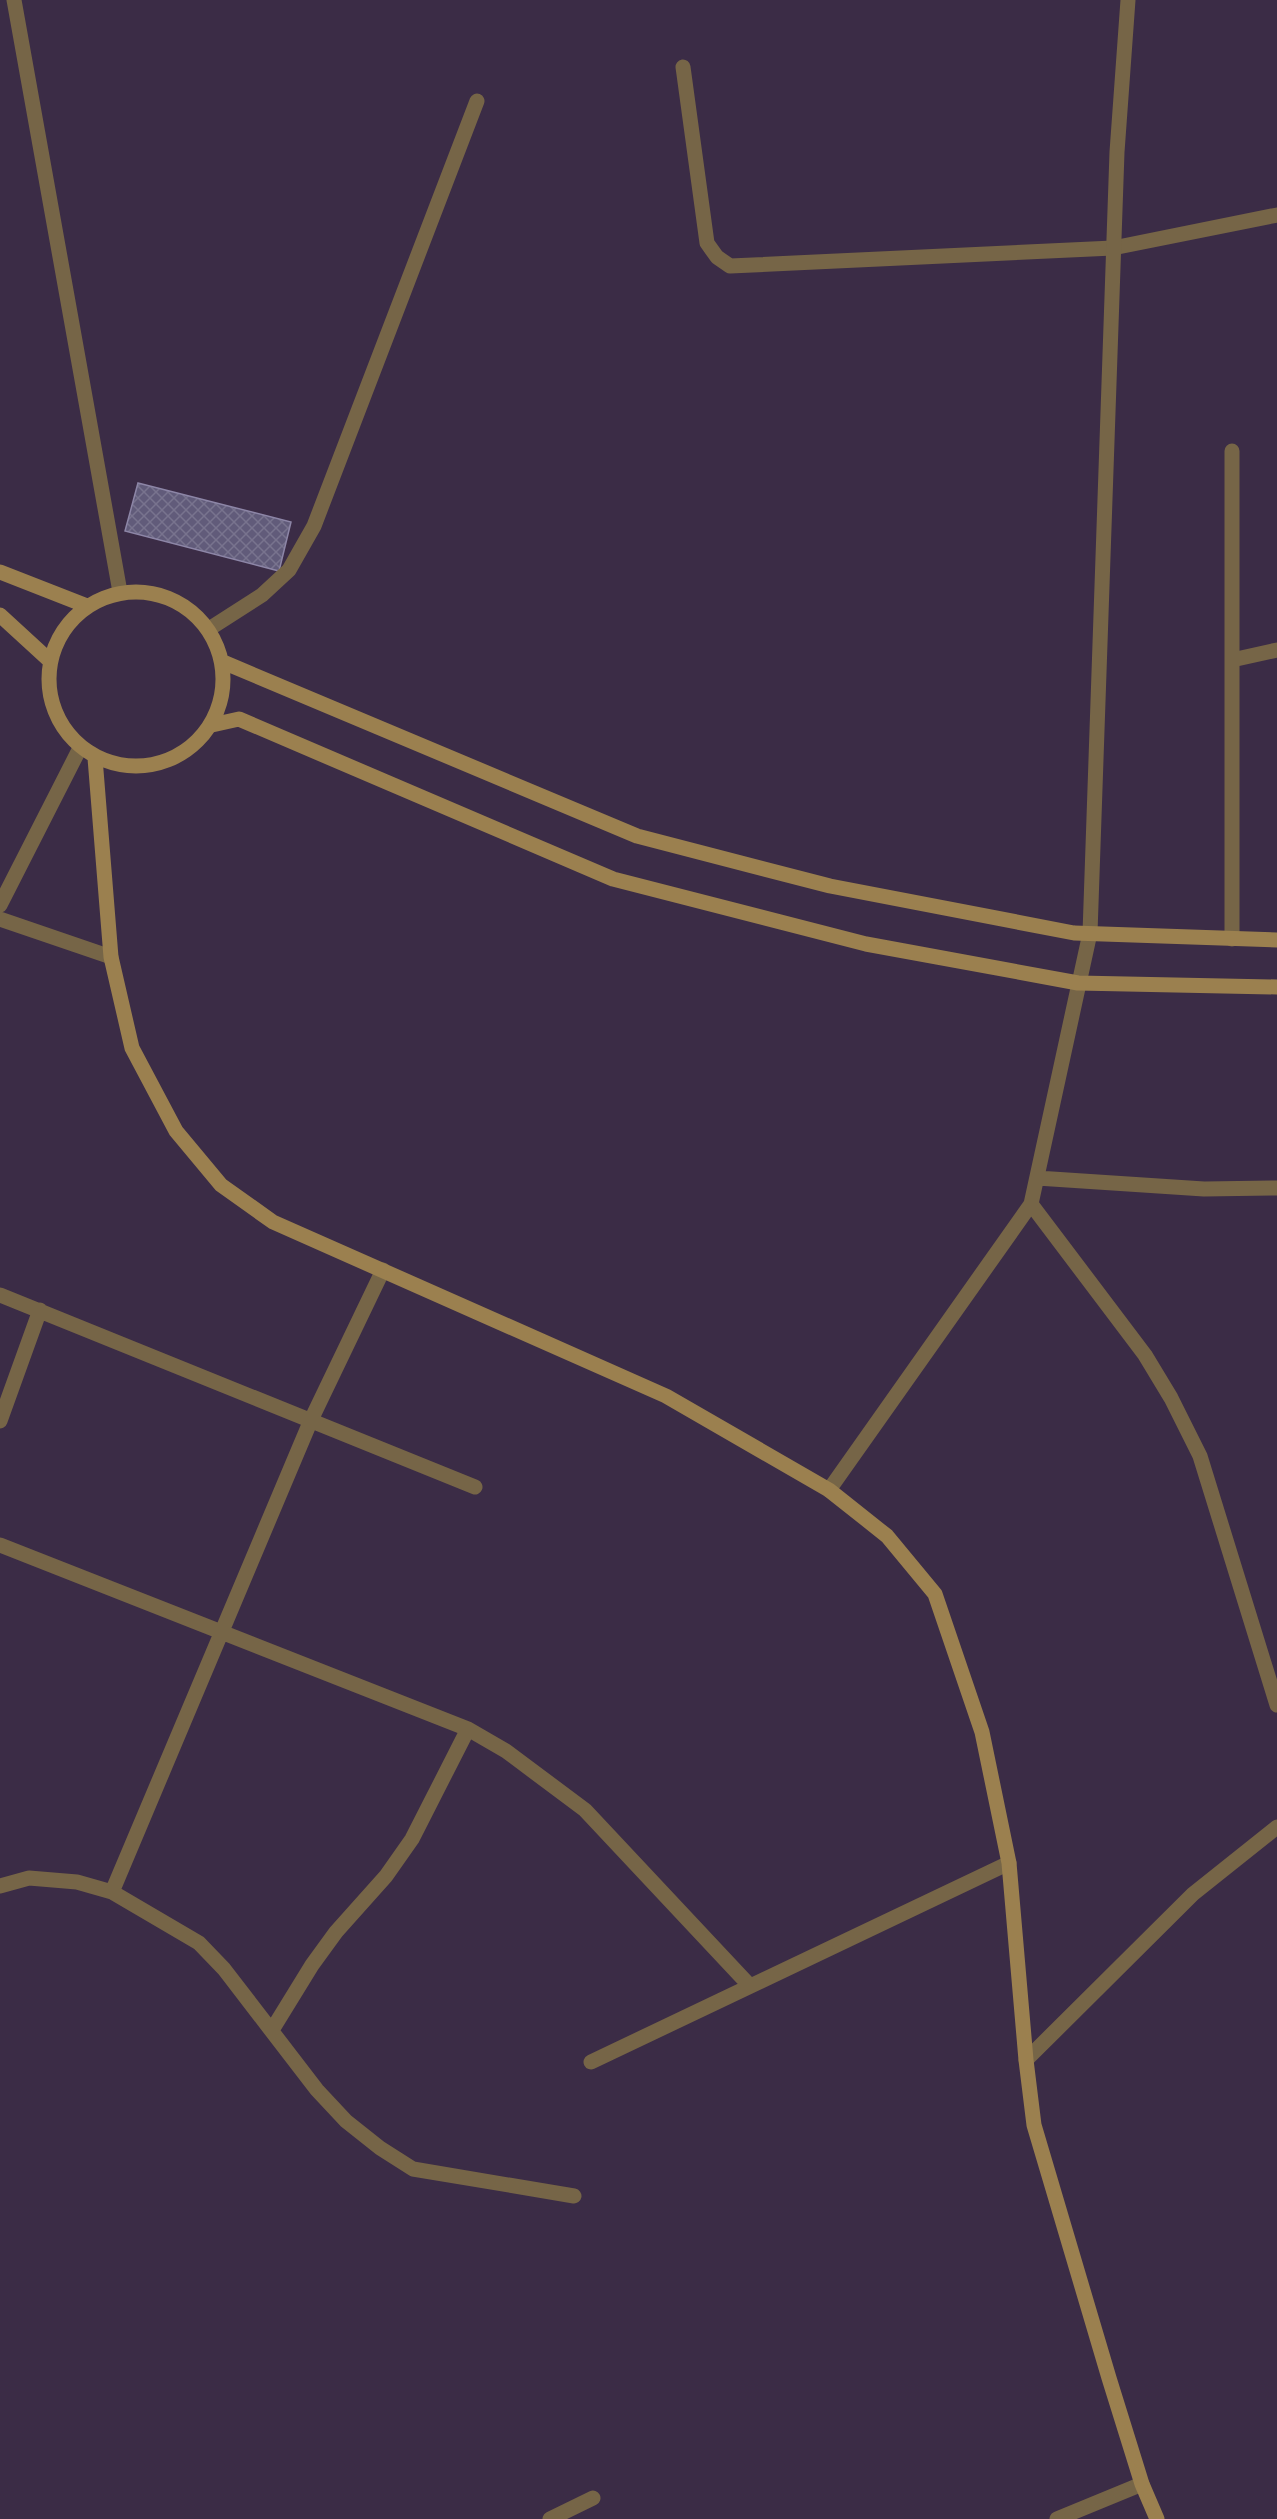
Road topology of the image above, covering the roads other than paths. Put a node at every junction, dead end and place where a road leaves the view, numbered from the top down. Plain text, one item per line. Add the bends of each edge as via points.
1 (14, 0) edge
2 (1128, 0) edge
3 (682, 67) dead end
4 (477, 101) dead end
5 (1277, 215) edge
6 (1113, 248) junction
7 (1232, 451) dead end
8 (0, 572) edge
9 (120, 592) junction
10 (87, 606) junction
11 (0, 615) edge
12 (209, 629) junction
13 (1277, 650) edge
14 (49, 660) junction
15 (1232, 660) junction
16 (223, 662) junction
17 (212, 725) junction
18 (80, 748) junction
19 (95, 758) junction
20 (0, 905) edge
21 (0, 919) edge
22 (1090, 933) junction
23 (1232, 939) junction
24 (1277, 940) edge
25 (111, 957) junction
26 (1078, 983) junction
27 (1277, 987) edge
28 (1037, 1178) junction
29 (1277, 1188) edge
30 (1031, 1204) junction
31 (383, 1270) junction
32 (0, 1295) edge
33 (40, 1310) junction
34 (310, 1420) junction
35 (0, 1421) edge
36 (475, 1487) dead end
37 (829, 1490) junction
38 (0, 1545) edge
39 (222, 1633) junction
40 (1277, 1705) edge
41 (468, 1729) junction
42 (1277, 1827) edge
43 (1009, 1863) junction
44 (0, 1886) edge
45 (112, 1892) junction
46 (750, 1986) junction
47 (272, 2030) junction
48 (1026, 2060) junction
49 (591, 2062) dead end
50 (574, 2196) dead end
51 (1142, 2484) junction
52 (592, 2498) dead end
53 (550, 2519) edge
54 (1057, 2519) edge
55 (1157, 2519) edge

1 - 9 street
2 - 6 street
3 - 6 street via 707,243 730,266
4 - 12 street via 314,526 289,570 262,595
5 - 6 street
6 - 22 street
7 - 15 street
8 - 10 main road
9 - 10 main road
9 - 12 main road via 152,592 174,599
10 - 14 main road via 62,630
11 - 14 main road
12 - 16 main road
13 - 15 street
14 - 18 main road via 49,696 60,727
15 - 23 street
16 - 17 main road via 223,696
16 - 22 main road via 638,836 830,886
17 - 19 main road via 184,753 152,766
17 - 26 main road via 238,719 613,879 866,944
18 - 19 main road
18 - 20 street
19 - 25 main road
21 - 25 street
22 - 23 main road
22 - 26 street
23 - 24 main road
25 - 31 main road via 132,1048 176,1131 221,1185 273,1222
26 - 27 main road
26 - 28 street
28 - 29 street via 1204,1189
28 - 30 street
30 - 37 street
30 - 40 street via 1145,1355 1200,1456
31 - 34 street
31 - 37 main road via 666,1396
32 - 33 street
33 - 34 street
33 - 35 street
34 - 36 street
34 - 39 street
37 - 43 main road via 887,1536 935,1594 982,1732
38 - 39 street
39 - 41 street
39 - 45 street
41 - 46 street via 506,1751 585,1810
41 - 47 street via 412,1839 386,1876 336,1932
42 - 48 street via 1193,1894
43 - 46 street
43 - 48 main road
44 - 45 street via 29,1878 55,1878
45 - 47 street via 199,1944
46 - 49 street
47 - 50 street via 346,2121 413,2169
48 - 51 main road via 1034,2125
51 - 54 street
51 - 55 main road
52 - 53 street

